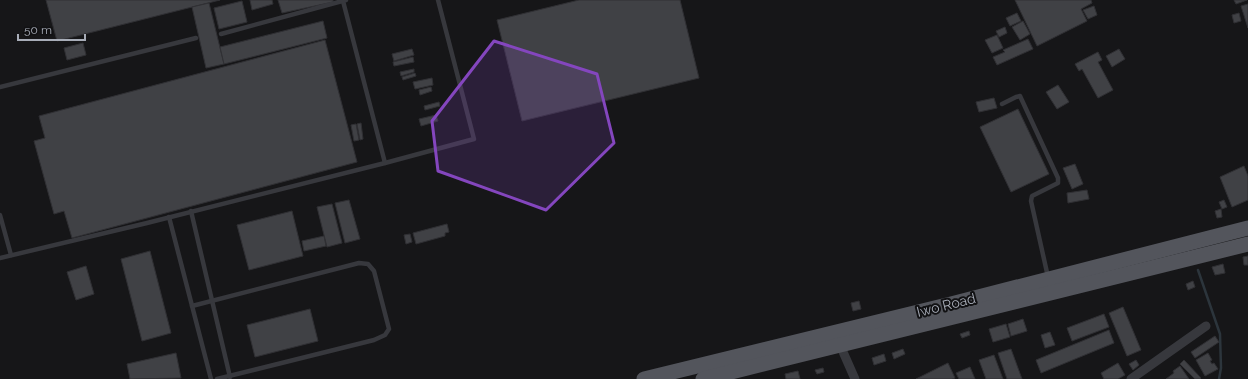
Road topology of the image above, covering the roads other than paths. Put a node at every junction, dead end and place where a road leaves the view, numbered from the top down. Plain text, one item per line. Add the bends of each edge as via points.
1 (344, 0) edge
2 (438, 0) edge
3 (221, 34) dead end
4 (196, 38) dead end
5 (0, 87) edge
6 (1002, 104) dead end
7 (385, 163) junction
8 (191, 211) junction
9 (0, 215) edge
10 (169, 217) junction
11 (1248, 228) edge
12 (1248, 244) edge
13 (11, 255) junction
14 (0, 258) edge
15 (1049, 279) junction
16 (212, 300) junction
17 (192, 306) junction
18 (1206, 326) dead end
19 (840, 345) junction
20 (230, 378) edge
21 (211, 379) edge
22 (217, 379) edge
23 (644, 379) edge
24 (703, 379) edge
25 (855, 379) edge
26 (1131, 379) edge

1 - 3 lane
1 - 7 lane
2 - 7 lane via 474,139
4 - 5 lane
6 - 15 lane via 1020,96 1058,178 1058,183 1032,196 1031,200
7 - 8 lane
8 - 10 lane
8 - 16 lane
9 - 13 lane
10 - 13 lane
10 - 17 lane
11 - 15 main road, Iwo Road
12 - 19 main road, Iwo Road
13 - 14 lane
15 - 23 main road, Iwo Road
16 - 17 lane
16 - 20 lane
16 - 20 lane via 365,263 374,271 388,329 385,336 374,340
17 - 21 lane
18 - 26 street
19 - 24 main road, Iwo Road
19 - 25 street
20 - 22 lane

